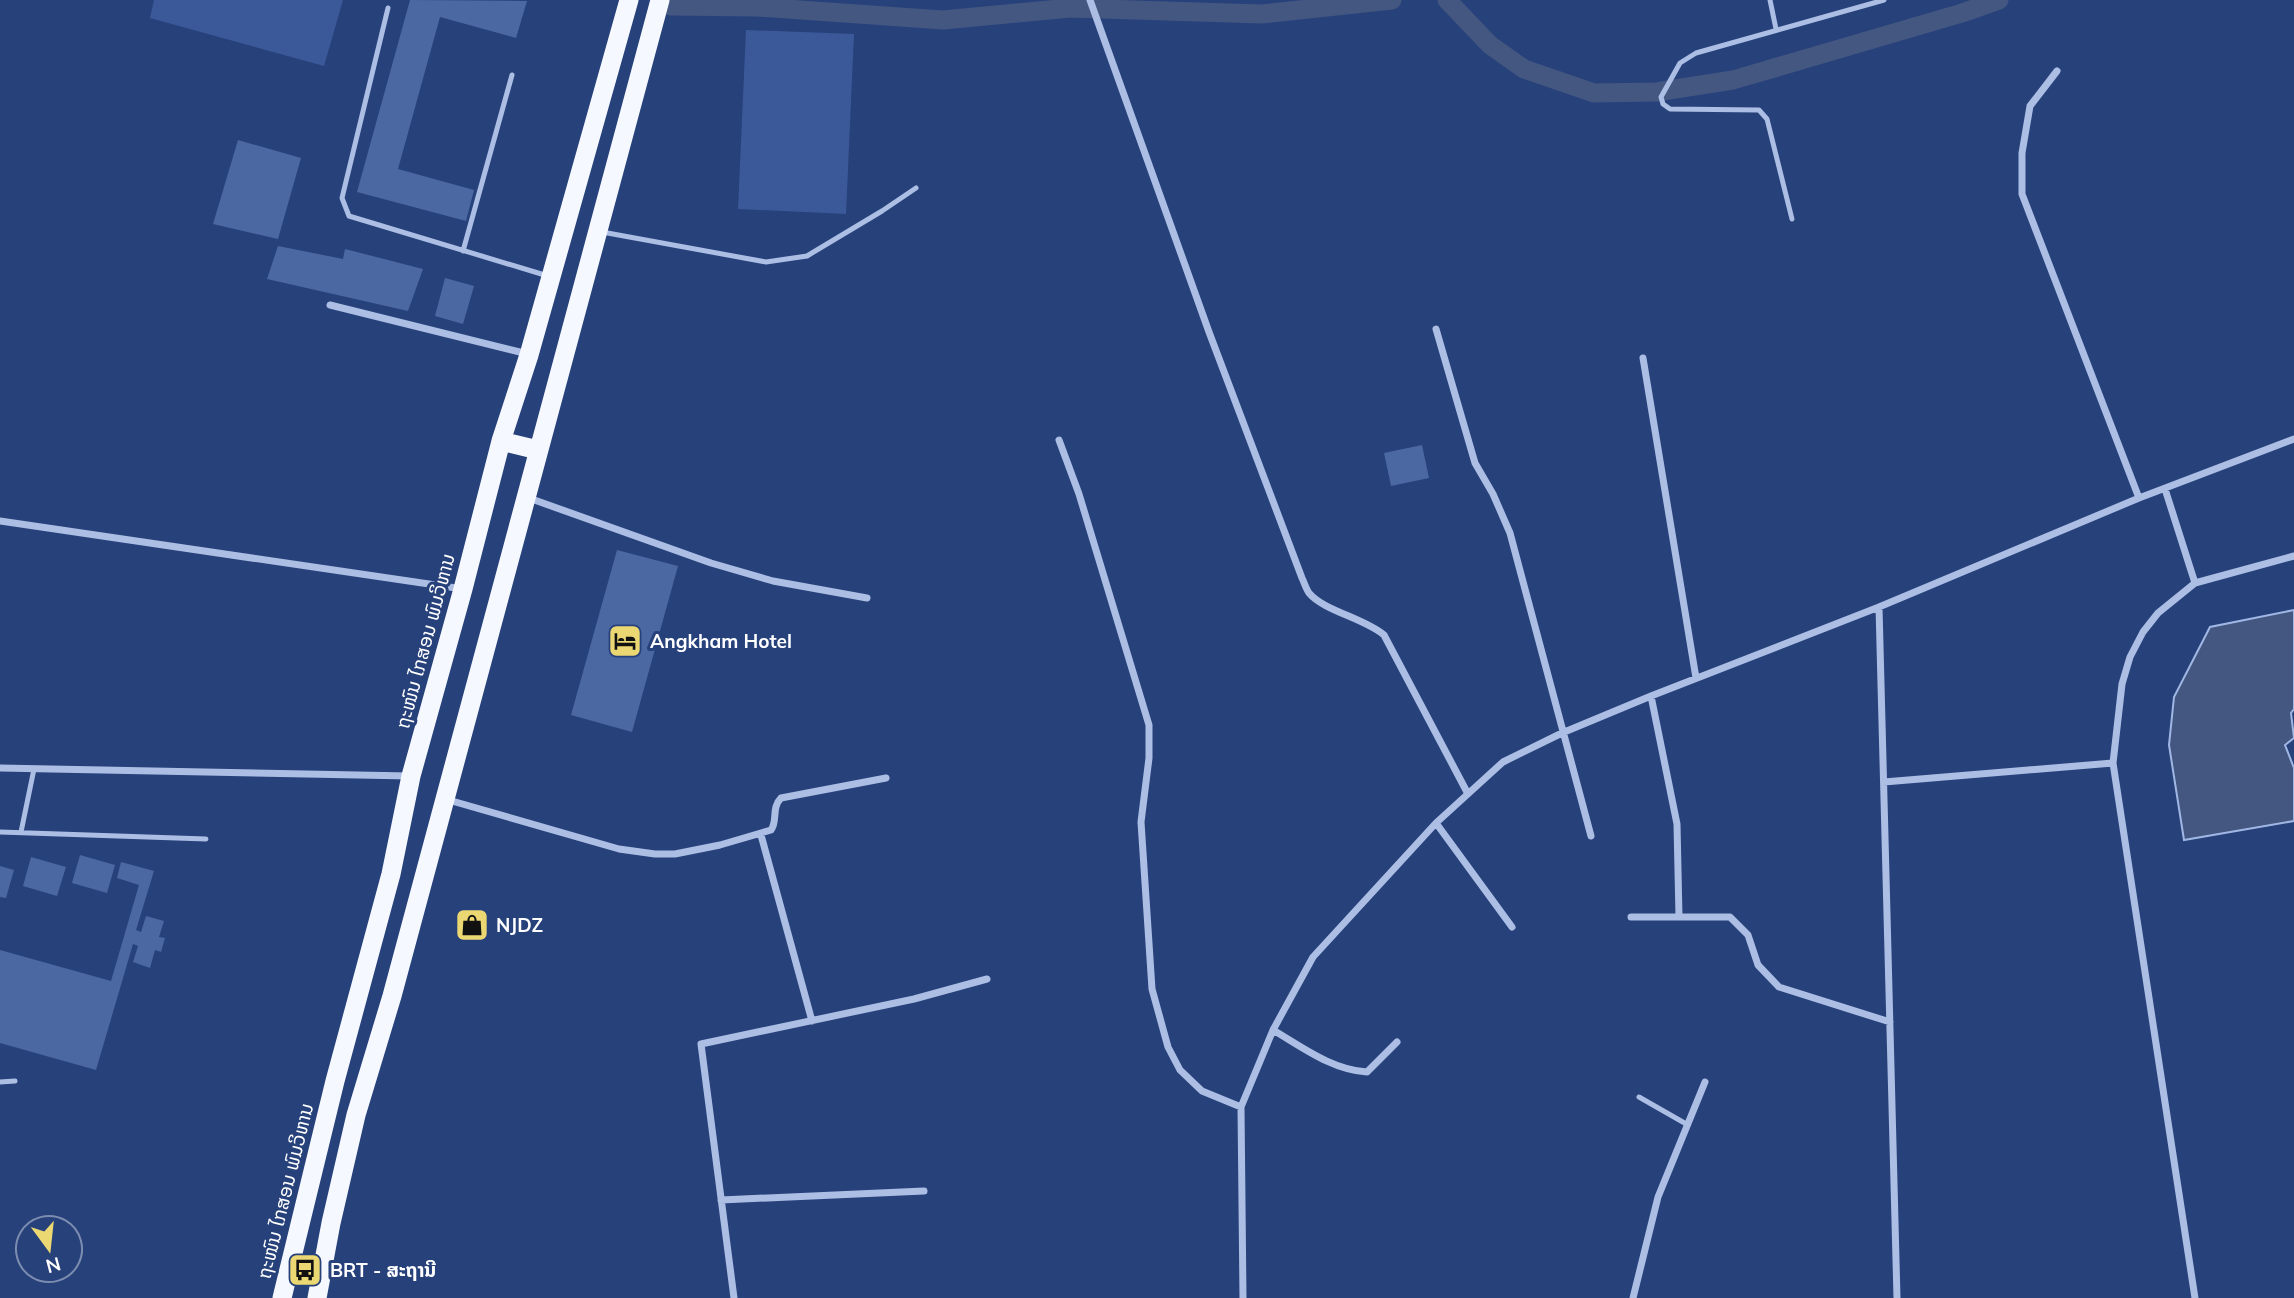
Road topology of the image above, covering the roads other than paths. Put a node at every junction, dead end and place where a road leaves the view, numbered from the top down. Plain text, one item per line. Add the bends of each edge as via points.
1 (628, 0) edge
2 (660, 0) edge
3 (1090, 0) edge
4 (1770, 0) edge
5 (1884, 0) edge
6 (388, 8) dead end
7 (1776, 29) junction
8 (2057, 72) dead end
9 (512, 75) dead end
10 (916, 188) dead end
11 (1792, 219) dead end
12 (598, 231) junction
13 (463, 251) junction
14 (551, 277) junction
15 (330, 305) dead end
16 (1436, 329) dead end
17 (529, 355) junction
18 (1643, 358) dead end
19 (2294, 439) edge
20 (1059, 440) dead end
21 (501, 441) junction
22 (538, 450) junction
23 (2165, 489) junction
24 (526, 497) junction
25 (2139, 498) junction
26 (0, 522) edge
27 (2294, 556) edge
28 (2196, 583) junction
29 (463, 589) junction
30 (867, 598) dead end
31 (1879, 607) junction
32 (1696, 678) junction
33 (1651, 696) junction
34 (1562, 733) junction
35 (2113, 763) junction
36 (0, 768) edge
37 (34, 769) junction
38 (411, 776) junction
39 (886, 778) dead end
40 (1884, 782) junction
41 (1468, 794) junction
42 (444, 799) junction
43 (1436, 824) junction
44 (0, 832) edge
45 (21, 832) junction
46 (761, 835) junction
47 (1591, 836) dead end
48 (206, 839) dead end
49 (1631, 917) dead end
50 (1679, 917) junction
51 (1512, 926) dead end
52 (987, 979) dead end
53 (812, 1021) junction
54 (1890, 1022) junction
55 (1273, 1030) junction
56 (1397, 1042) dead end
57 (15, 1081) dead end
58 (0, 1082) edge
59 (1705, 1082) dead end
60 (1639, 1097) dead end
61 (1241, 1107) junction
62 (1688, 1125) junction
63 (924, 1191) dead end
64 (721, 1200) junction
65 (282, 1298) edge
66 (317, 1298) edge
67 (734, 1298) edge
68 (1243, 1298) edge
69 (1633, 1298) edge
70 (1897, 1298) edge
71 (2195, 1298) edge

1 - 14 highway, ຖະໜົນ ໄກສອນ ພົມວິຫານ
2 - 12 highway
3 - 41 street via 1309,593 1384,635
4 - 7 lane
5 - 7 lane
6 - 13 lane via 342,198 348,216
7 - 11 lane via 1679,62 1661,97 1671,109 1759,110 1767,119
8 - 25 street via 2031,106 2022,153 2022,194
9 - 13 lane
10 - 12 lane via 807,256 766,262
12 - 22 highway
13 - 14 lane
14 - 17 highway, ຖະໜົນ ໄກສອນ ພົມວິຫານ
15 - 17 street
16 - 34 street via 1475,463 1510,533
17 - 21 highway, ຖະໜົນ ໄກສອນ ພົມວິຫານ
18 - 32 street
19 - 23 street
20 - 61 street via 1149,725 1141,822 1155,1001 1180,1070 1202,1091
21 - 22 highway
21 - 29 highway, ຖະໜົນ ໄກສອນ ພົມວິຫານ
22 - 24 highway
23 - 25 street
23 - 28 street
24 - 30 street via 773,581
24 - 42 highway
25 - 31 street
26 - 29 street
27 - 28 street
28 - 35 street via 2158,613 2130,657 2122,684
29 - 38 highway, ຖະໜົນ ໄກສອນ ພົມວິຫານ
31 - 32 street
31 - 40 street
32 - 33 street
33 - 34 street
33 - 50 street via 1676,824
34 - 41 street via 1503,762
34 - 47 street
35 - 40 street
35 - 71 street
36 - 37 street
37 - 38 street
37 - 45 lane
38 - 65 highway, ຖະໜົນ ໄກສອນ ພົມວິຫານ via 391,874
39 - 46 street via 781,798 774,810 773,828
40 - 54 street
41 - 43 street
42 - 46 street via 620,849 655,854 675,854
42 - 66 highway via 355,1115
43 - 51 street
43 - 55 street via 1313,957
44 - 45 lane
45 - 48 lane
46 - 53 street
49 - 50 street
50 - 54 street via 1730,917 1748,935 1758,965 1779,988
52 - 53 street
53 - 64 street via 701,1044
54 - 70 street
55 - 56 street via 1354,1071 1367,1072
55 - 61 street
57 - 58 lane
59 - 62 street
60 - 62 lane
61 - 68 street
62 - 69 street via 1658,1197
63 - 64 street
64 - 67 street

